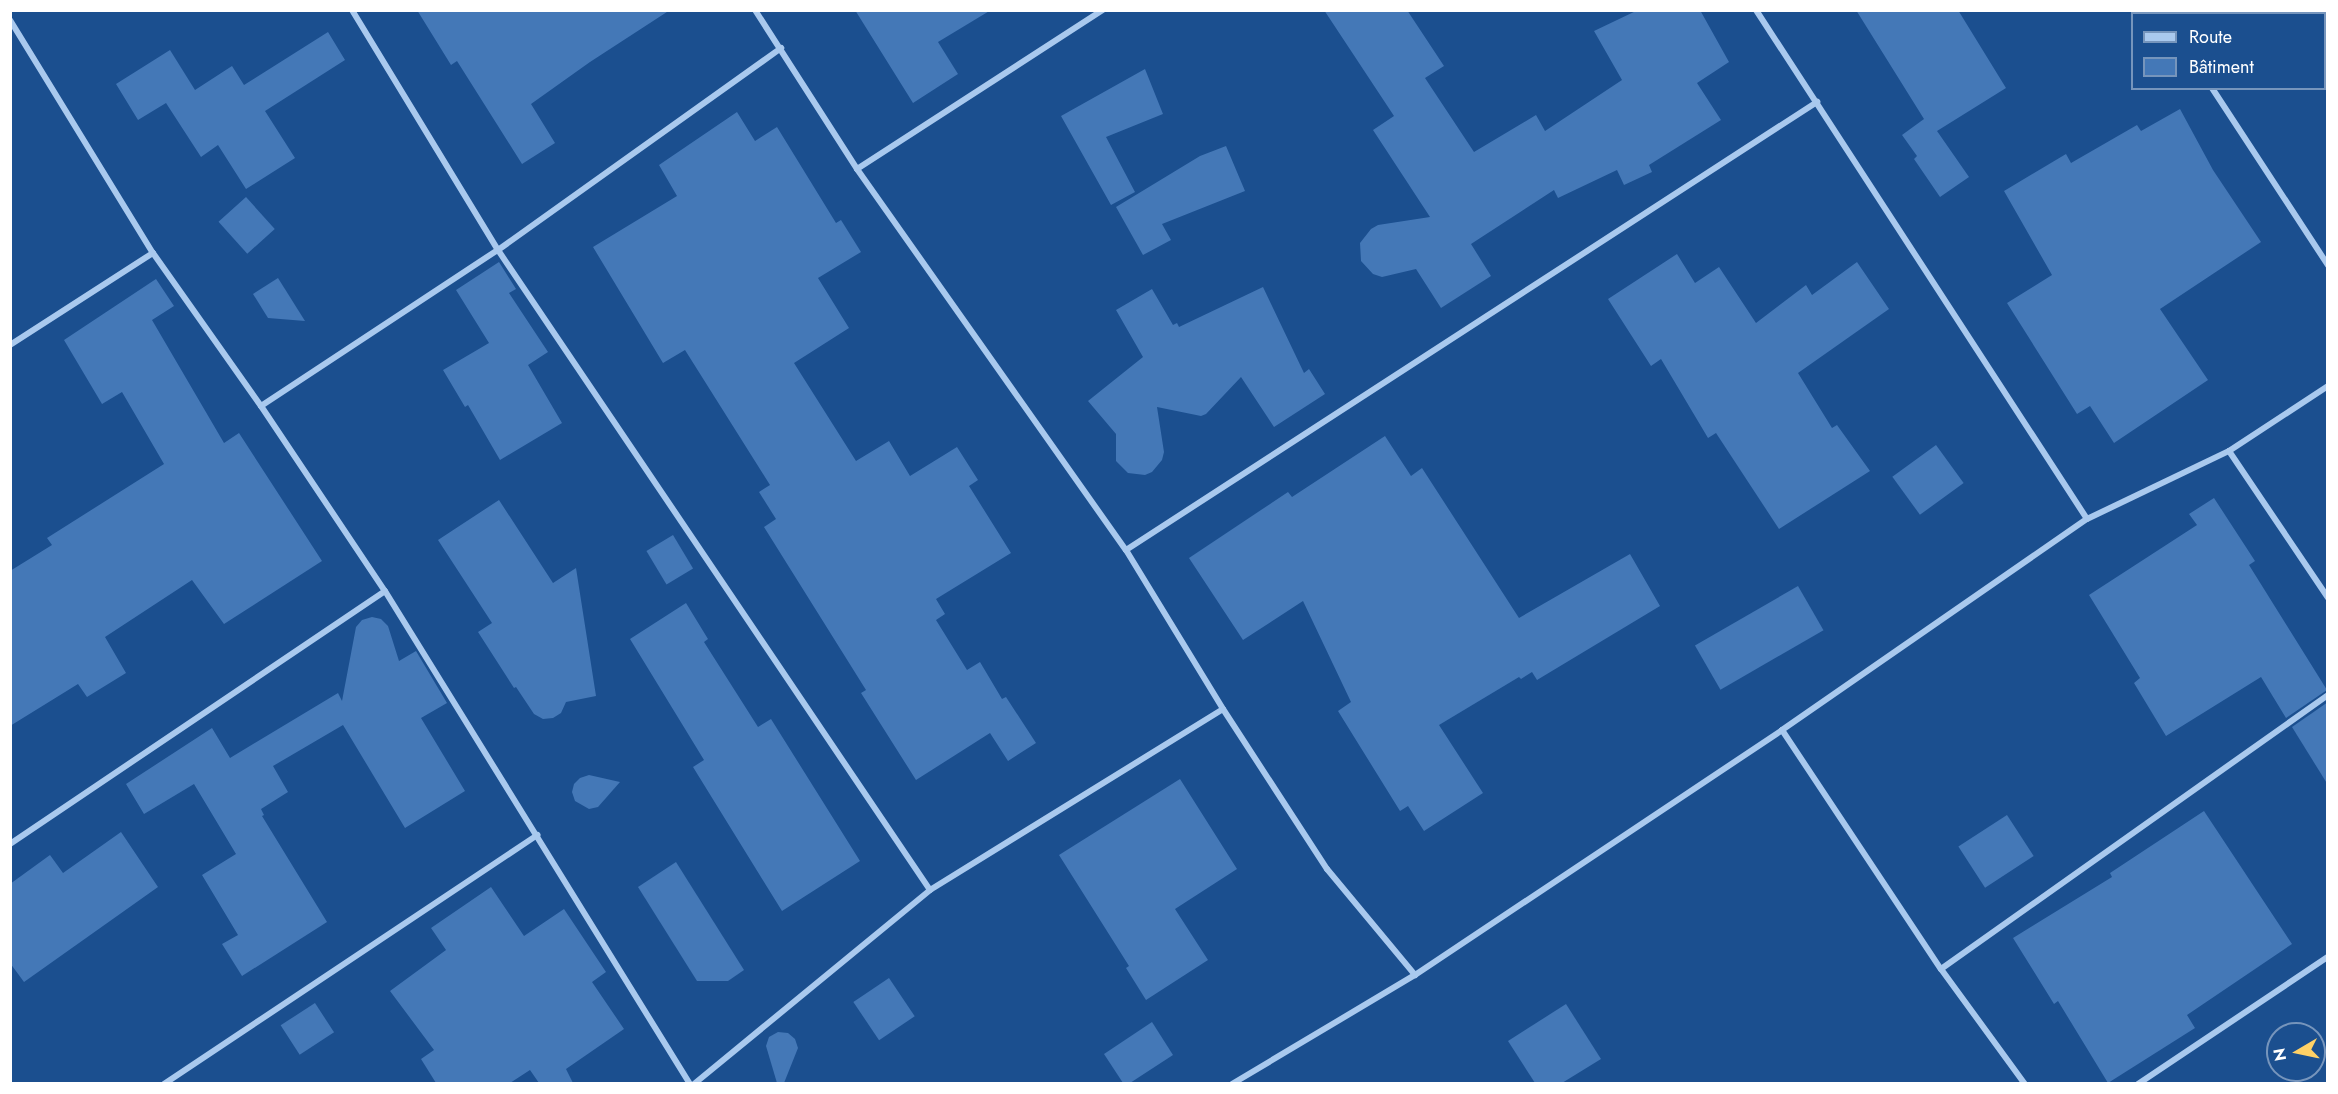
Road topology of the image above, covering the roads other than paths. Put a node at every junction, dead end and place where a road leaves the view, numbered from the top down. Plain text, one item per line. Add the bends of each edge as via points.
1 (352, 10) edge
2 (755, 10) edge
3 (1103, 10) edge
4 (1756, 10) edge
5 (10, 20) edge
6 (781, 48) junction
7 (2213, 90) edge
8 (1817, 102) junction
9 (857, 169) junction
10 (498, 250) junction
11 (153, 253) junction
12 (2328, 265) edge
13 (10, 345) edge
14 (2328, 386) edge
15 (261, 406) junction
16 (2229, 450) junction
17 (2088, 519) junction
18 (1126, 550) junction
19 (385, 591) junction
20 (2328, 598) edge
21 (2328, 695) edge
22 (1223, 709) junction
23 (1782, 730) junction
24 (538, 835) junction
25 (10, 844) edge
26 (930, 890) junction
27 (2328, 957) edge
28 (1941, 969) junction
29 (1415, 975) junction
30 (164, 1083) edge
31 (692, 1083) edge
32 (1232, 1083) edge
33 (2025, 1083) edge
34 (2138, 1083) edge

1 - 10 street
2 - 6 street
3 - 9 street
4 - 8 street
5 - 11 street
6 - 9 street
6 - 10 street
7 - 12 street
8 - 17 street
8 - 18 street
9 - 18 street
10 - 15 street
10 - 26 street
11 - 13 street
11 - 15 street
14 - 16 street
15 - 19 street
16 - 17 street
16 - 20 street
17 - 23 street
18 - 22 street
19 - 24 street
19 - 25 street
21 - 28 street
22 - 26 street
22 - 29 street via 1327,869
23 - 28 street
23 - 29 street
24 - 30 street
24 - 31 street
26 - 31 street
27 - 34 street
28 - 33 street
29 - 32 street

